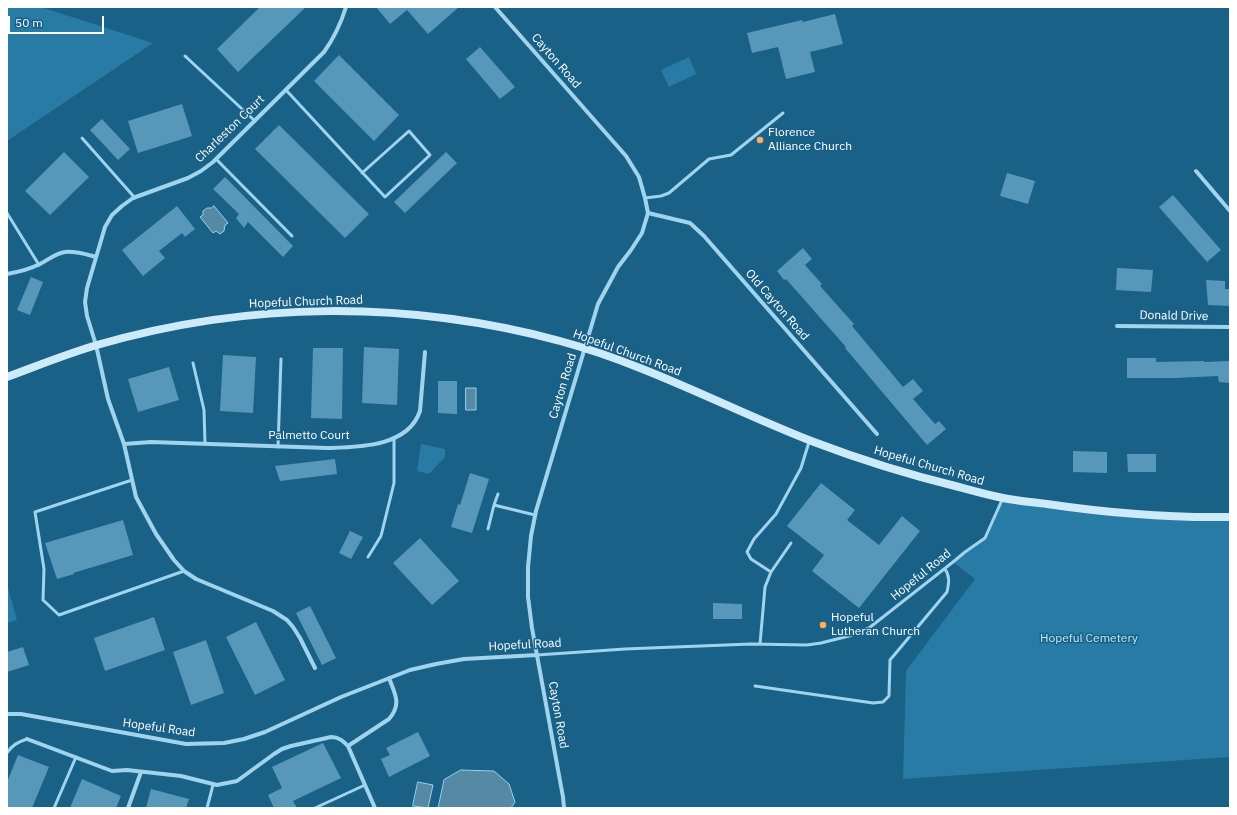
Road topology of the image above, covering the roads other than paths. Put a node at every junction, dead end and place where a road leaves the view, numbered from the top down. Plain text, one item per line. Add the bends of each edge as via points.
1 (346, 7) edge
2 (495, 7) edge
3 (185, 56) dead end
4 (286, 90) junction
5 (783, 113) dead end
6 (255, 120) junction
7 (82, 138) dead end
8 (216, 159) junction
9 (1196, 171) dead end
10 (362, 173) junction
11 (135, 198) junction
12 (645, 198) junction
13 (1230, 211) edge
14 (648, 213) junction
15 (7, 214) edge
16 (292, 236) dead end
17 (96, 257) junction
18 (39, 265) junction
19 (7, 274) edge
20 (1118, 326) dead end
21 (1230, 327) edge
22 (96, 345) junction
23 (585, 348) junction
24 (425, 352) dead end
25 (281, 359) dead end
26 (194, 363) dead end
27 (7, 377) edge
28 (877, 434) dead end
29 (394, 438) junction
30 (810, 440) junction
31 (124, 444) junction
32 (205, 444) junction
33 (278, 446) junction
34 (132, 480) junction
35 (498, 494) dead end
36 (1003, 498) junction
37 (494, 505) junction
38 (535, 515) junction
39 (1230, 517) edge
40 (488, 529) dead end
41 (791, 543) dead end
42 (368, 557) dead end
43 (945, 569) junction
44 (184, 571) junction
45 (771, 572) junction
46 (760, 644) junction
47 (537, 655) junction
48 (315, 668) dead end
49 (389, 678) junction
50 (755, 686) dead end
51 (7, 714) edge
52 (27, 739) joint
53 (348, 746) junction
54 (7, 753) edge
55 (76, 757) junction
56 (140, 772) junction
57 (213, 785) junction
58 (365, 785) junction
59 (54, 808) edge
60 (128, 808) edge
61 (208, 808) edge
62 (315, 808) edge
63 (375, 808) edge
64 (564, 808) edge

1 - 4 street, Charleston Court via 339,27 324,52
2 - 12 street, Cayton Road via 626,156 639,177
3 - 6 lane
4 - 6 street, Charleston Court
4 - 10 lane
5 - 12 lane via 731,155 709,160 661,196
6 - 8 street, Charleston Court
7 - 11 lane
8 - 11 street, Charleston Court via 188,178
8 - 16 lane
9 - 13 street
10 - 10 lane via 385,197 430,155 409,131
11 - 17 street, Charleston Court via 112,216 105,227
12 - 14 street, Cayton Road
14 - 23 street, Cayton Road via 642,233 618,267 598,304
14 - 28 street, Old Cayton Road via 690,223 704,236
15 - 18 lane
17 - 18 street via 64,252
17 - 22 street, Charleston Court via 85,302
18 - 19 street
20 - 21 street, Donald Drive
22 - 23 main road, Hopeful Church Road via 154,330 212,320 285,312 344,311 402,313 461,320
22 - 27 main road, Hopeful Church Road
22 - 31 street via 108,399
23 - 30 main road, Hopeful Church Road via 654,373
23 - 38 street, Cayton Road
24 - 29 street, Palmetto Court via 420,411 410,428
25 - 33 lane
26 - 32 lane via 204,410
29 - 33 street, Palmetto Court via 354,447
29 - 42 lane via 394,483 381,536
30 - 36 main road, Hopeful Church Road via 886,467
30 - 45 lane via 801,468 776,514 754,539 747,552 751,559
31 - 32 street, Palmetto Court
31 - 34 street
32 - 33 street, Palmetto Court
34 - 44 street via 136,497 156,534
34 - 44 lane via 35,512 44,569 43,600 59,614
35 - 37 lane
36 - 39 main road, Hopeful Church Road via 1117,513 1195,518
36 - 43 lane, Hopeful Road via 985,538
37 - 38 lane
37 - 40 lane
38 - 47 street, Cayton Road via 531,536 528,590
41 - 45 lane
43 - 46 lane, Hopeful Road via 869,628 821,643
43 - 50 lane via 949,581 947,592 890,660 889,696 883,702 872,703
44 - 48 street via 208,585 273,610 287,620 300,638
45 - 46 lane via 765,587
46 - 47 lane, Hopeful Road
47 - 49 street, Hopeful Road via 464,658 410,670
47 - 64 street, Cayton Road
49 - 51 street, Hopeful Road via 265,732 224,743 186,744 21,714
49 - 53 street via 397,700 394,713
52 - 54 lane via 16,743
52 - 55 street
53 - 57 street via 341,739 331,736 291,746 274,754 237,781
53 - 58 street
55 - 56 street via 112,771
55 - 59 lane
56 - 57 street via 181,776
56 - 60 street
57 - 61 lane
58 - 62 lane
58 - 63 street

